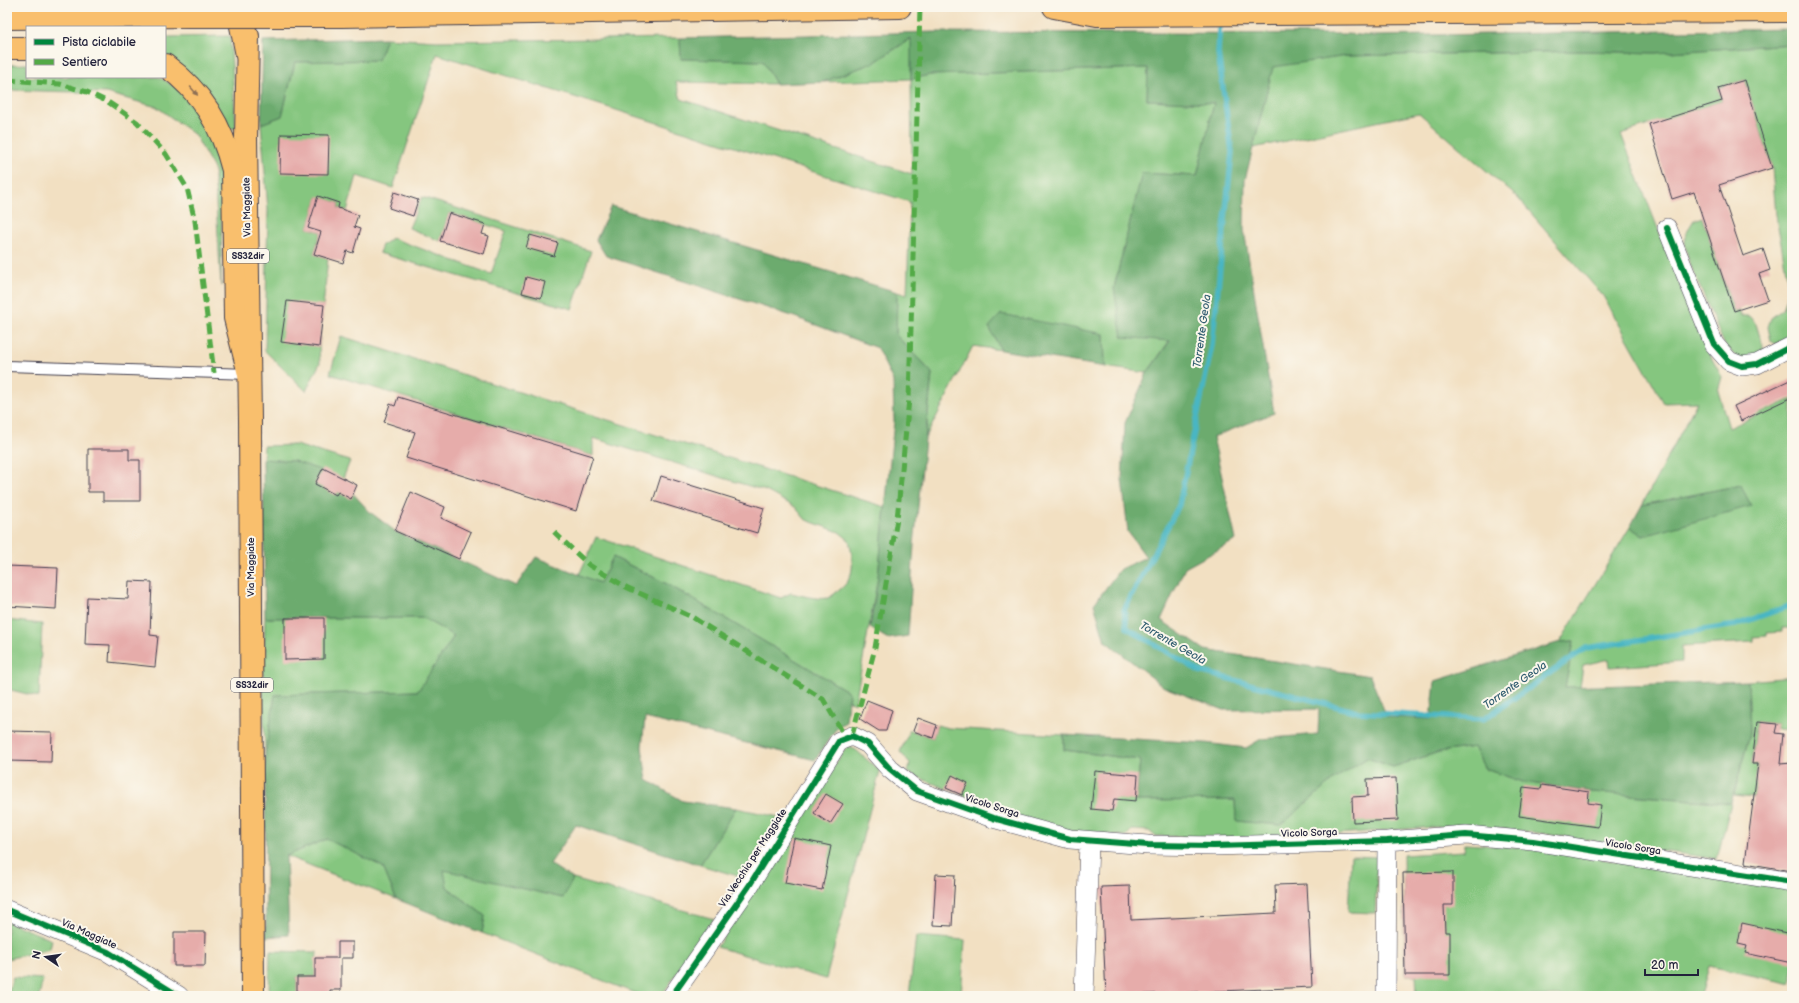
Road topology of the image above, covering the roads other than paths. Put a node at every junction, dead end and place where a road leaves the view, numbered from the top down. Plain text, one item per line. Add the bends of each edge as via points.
1 (146, 7) edge
2 (237, 7) edge
3 (249, 7) edge
4 (900, 7) edge
5 (1054, 7) edge
6 (1792, 11) edge
7 (189, 16) junction
8 (7, 18) edge
9 (7, 48) edge
10 (26, 48) edge
11 (247, 55) junction
12 (166, 67) edge
13 (1667, 228) dead end
14 (1792, 346) edge
15 (7, 366) edge
16 (249, 374) junction
17 (852, 736) joint
18 (1089, 841) junction
19 (1388, 841) junction
20 (1792, 882) edge
21 (7, 910) edge
22 (179, 996) edge
23 (253, 996) edge
24 (672, 996) edge
25 (1084, 996) edge
26 (1386, 996) edge

1 - 7 main road
2 - 11 main road
3 - 11 main road, SS32dir
4 - 7 main road, bridge
5 - 6 main road via 1098,15
7 - 8 main road
9 - 10 main road
11 - 16 main road, Via Maggiate / SS32dir
12 -> 16 main road via 190,86 212,115 229,156 232,170 235,318
13 - 14 street via 1714,344 1729,361 1742,366 1757,364
15 - 16 lane
16 - 23 main road, Via Maggiate / SS32dir
17 - 18 street, Vicolo Sorga via 868,744 890,769 917,791 993,818 1070,839
17 - 24 street, Via Vecchia per Maggiate via 839,741 748,886
18 - 19 street, Vicolo Sorga via 1214,846
18 - 25 street
19 - 20 street, Vicolo Sorga via 1466,834 1533,840
19 - 26 street
21 - 22 street, Via Maggiate via 108,952

